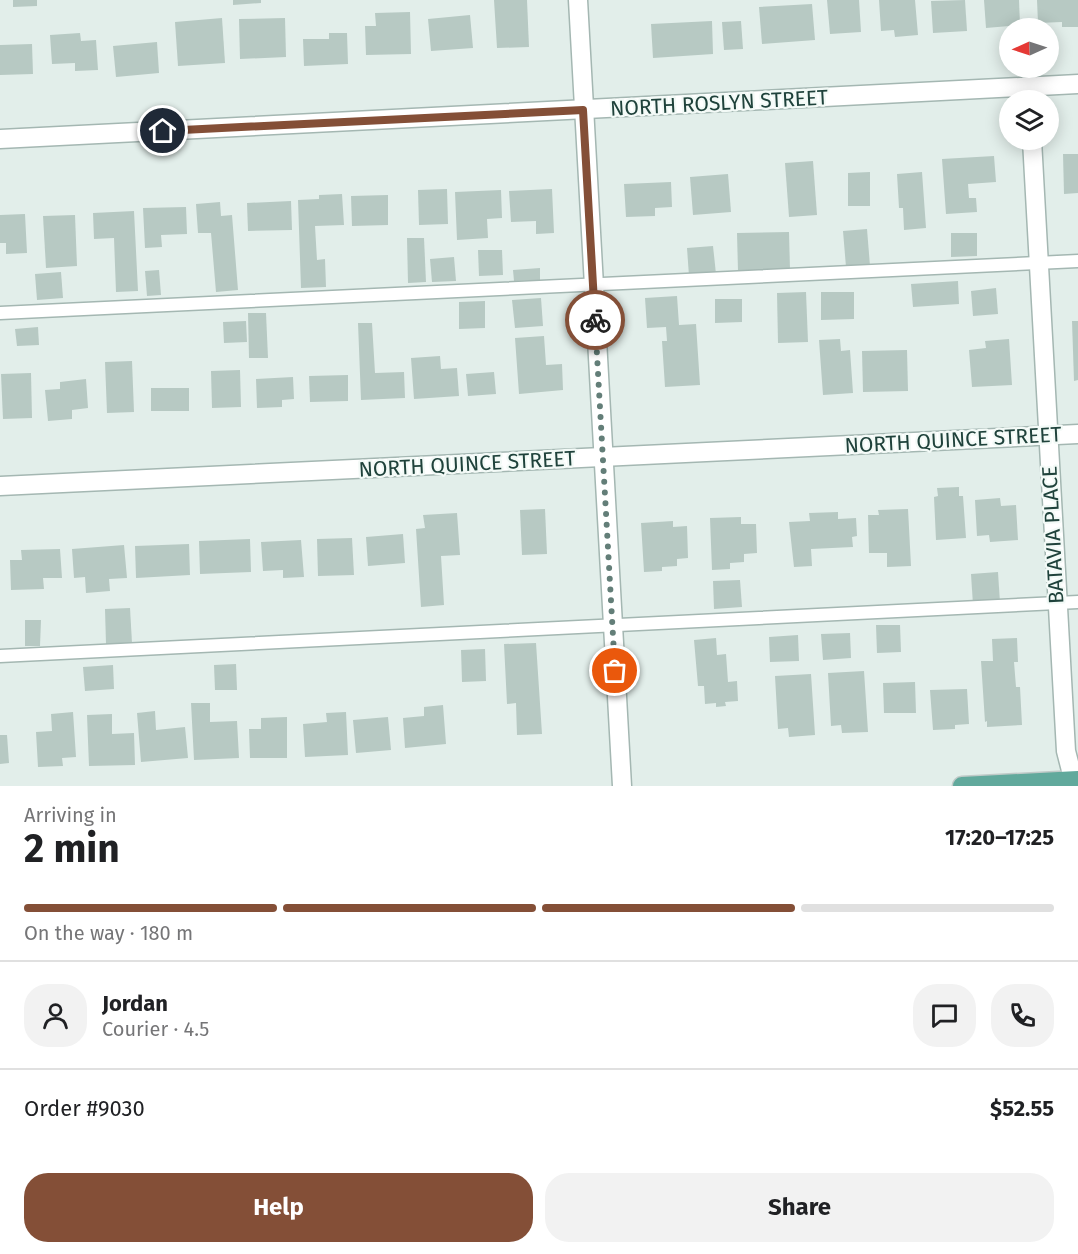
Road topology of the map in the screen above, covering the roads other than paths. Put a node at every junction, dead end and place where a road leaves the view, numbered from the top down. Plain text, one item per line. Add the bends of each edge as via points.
1 (578, 0) edge
2 (1078, 84) edge
3 (1049, 90) edge
4 (999, 95) edge
5 (583, 110) junction
6 (0, 140) edge
7 (1032, 150) edge
8 (1078, 261) edge
9 (1038, 264) junction
10 (593, 286) junction
11 (0, 313) edge
12 (1078, 434) edge
13 (1047, 436) junction
14 (602, 457) junction
15 (0, 486) edge
16 (1078, 602) edge
17 (1057, 603) junction
18 (612, 627) junction
19 (0, 656) edge
20 (1076, 782) edge
21 (622, 786) edge
22 (962, 786) edge

1 - 5 street
2 - 3 street, NORTH ROSLYN STREET
4 - 5 street, NORTH ROSLYN STREET
5 - 6 street, NORTH ROSLYN STREET
5 - 10 street
7 - 9 street, BATAVIA PLACE
8 - 9 lane
9 - 10 lane
9 - 13 street, BATAVIA PLACE
10 - 11 lane
10 - 14 street
12 - 13 street, NORTH QUINCE STREET
13 - 14 street, NORTH QUINCE STREET
13 - 17 street, BATAVIA PLACE
14 - 15 street, NORTH QUINCE STREET
14 - 18 street
16 - 17 lane
17 - 18 lane
17 - 20 street, BATAVIA PLACE via 1066,751
18 - 19 lane
18 - 21 street
20 - 22 main road

